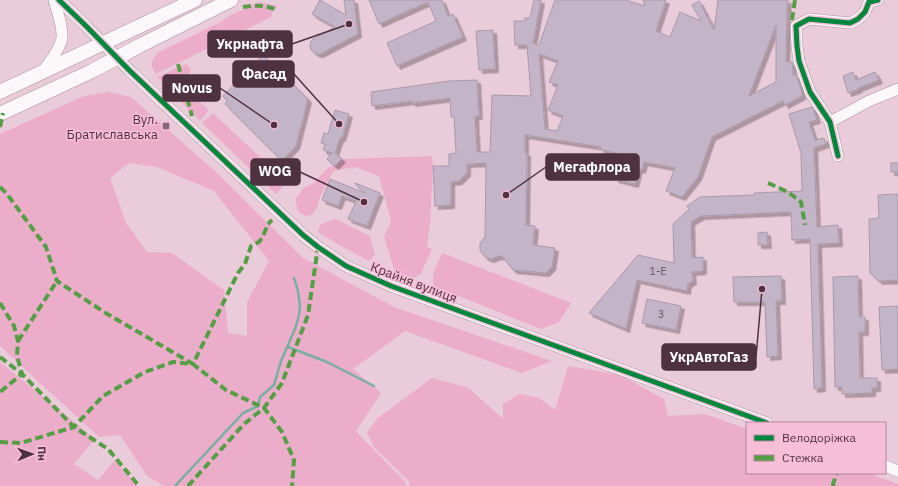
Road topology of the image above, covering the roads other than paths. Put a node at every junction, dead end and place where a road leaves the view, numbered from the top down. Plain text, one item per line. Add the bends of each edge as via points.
1 (54, 0) edge
2 (59, 0) edge
3 (195, 0) edge
4 (230, 0) edge
5 (878, 0) edge
6 (103, 44) junction
7 (117, 57) junction
8 (43, 71) junction
9 (898, 89) edge
10 (0, 92) edge
11 (0, 114) edge
12 (830, 122) junction
13 (838, 156) dead end
14 (764, 422) edge
15 (886, 466) edge
16 (898, 471) edge

1 - 8 street via 62,38 55,55
2 - 6 street, Крайня вулиця
3 - 6 main road
4 - 7 main road
5 - 12 street via 868,2 865,12 850,23 809,19 796,26 799,61 810,92
6 - 7 street, Крайня вулиця
6 - 8 main road
7 - 11 main road
7 - 14 street, Крайня вулиця via 303,235 346,266 391,286
8 - 10 main road
9 - 12 street
12 - 13 street
15 - 16 street

